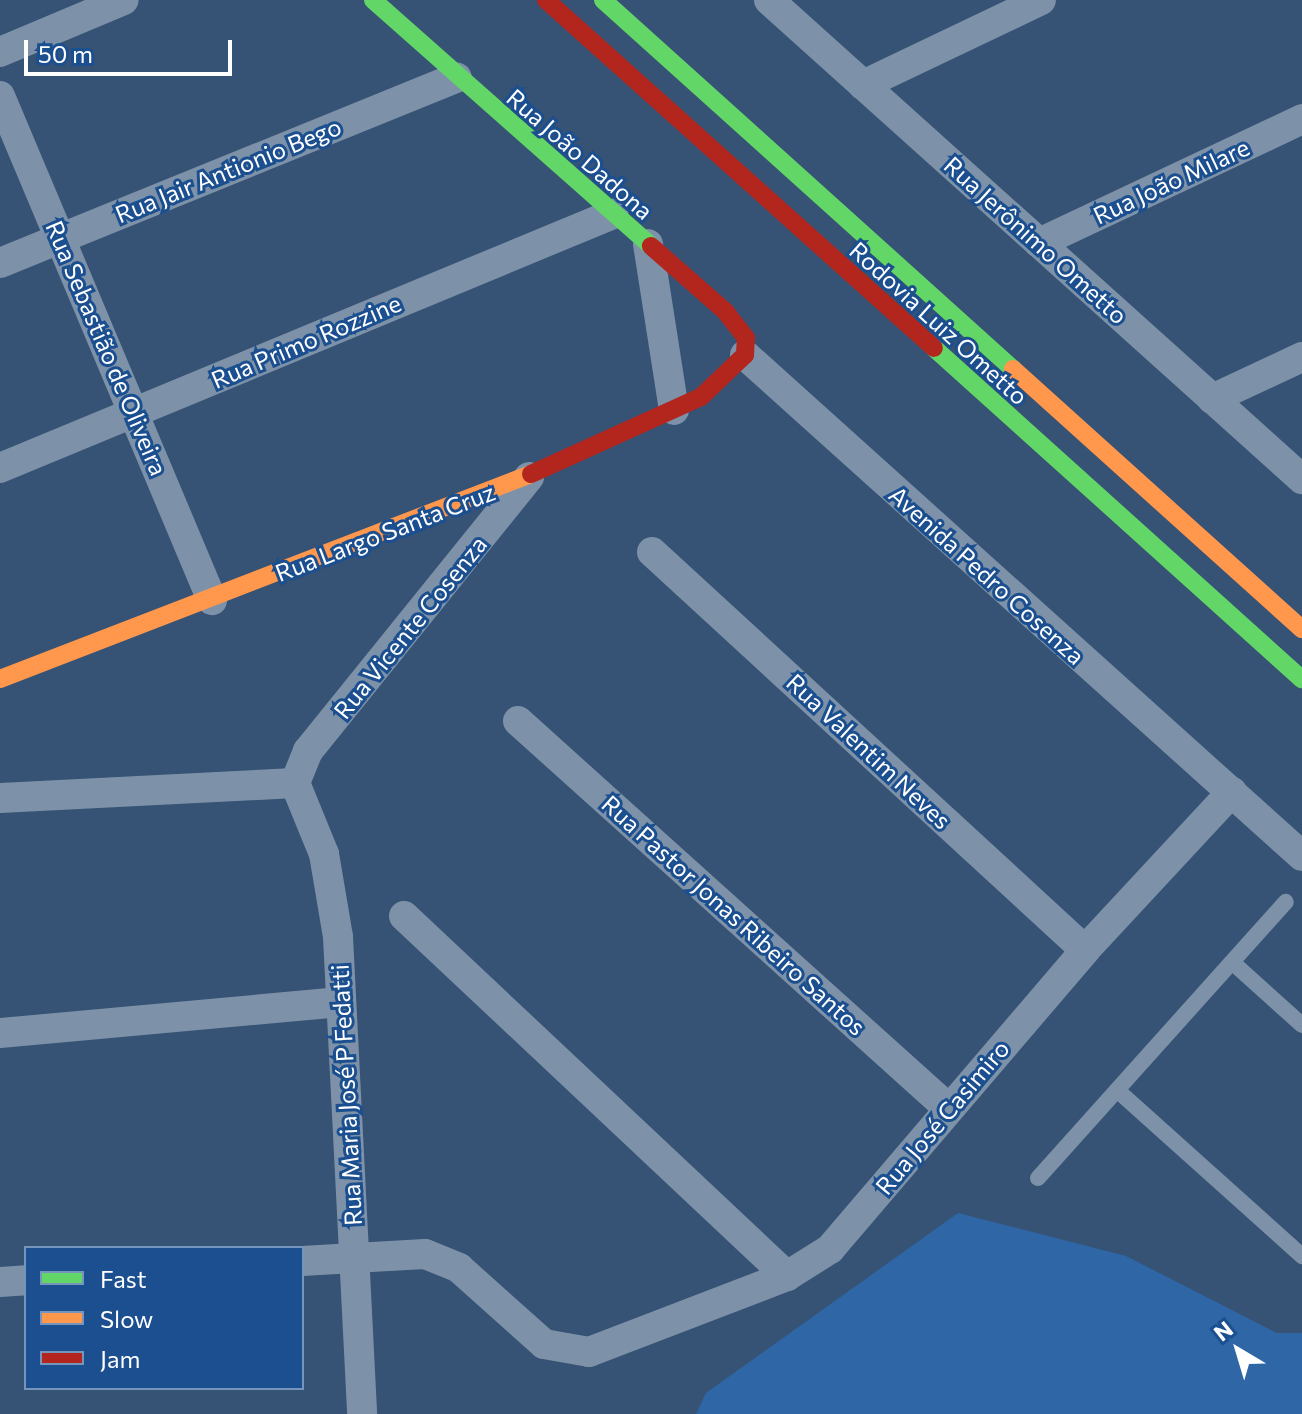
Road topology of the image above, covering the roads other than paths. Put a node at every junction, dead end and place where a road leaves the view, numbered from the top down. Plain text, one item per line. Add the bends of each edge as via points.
1 (124, 0) edge
2 (373, 0) edge
3 (546, 0) edge
4 (603, 0) edge
5 (769, 0) edge
6 (1041, 0) edge
7 (0, 52) edge
8 (457, 77) junction
9 (863, 85) junction
10 (0, 96) edge
11 (1302, 119) edge
12 (613, 214) junction
13 (61, 238) junction
14 (1039, 243) junction
15 (648, 244) junction
16 (0, 263) edge
17 (745, 352) junction
18 (1302, 357) edge
19 (1212, 399) junction
20 (674, 410) junction
21 (135, 412) junction
22 (0, 468) edge
23 (530, 475) junction
24 (1302, 479) edge
25 (652, 552) dead end
26 (212, 600) junction
27 (1302, 629) edge
28 (0, 679) edge
29 (1302, 679) edge
30 (518, 721) dead end
31 (295, 783) junction
32 (1232, 792) junction
33 (0, 798) edge
34 (1302, 856) edge
35 (1286, 902) dead end
36 (404, 916) dead end
37 (1085, 950) junction
38 (1232, 962) junction
39 (341, 1002) junction
40 (1302, 1025) edge
41 (0, 1033) edge
42 (1117, 1090) junction
43 (949, 1109) junction
44 (1038, 1178) dead end
45 (1302, 1256) edge
46 (355, 1258) junction
47 (304, 1261) edge
48 (787, 1276) junction
49 (24, 1280) edge
50 (0, 1282) edge
51 (362, 1414) edge

1 - 7 street
2 - 8 main road, Rua João Dadona
3 - 29 main road, Rodovia Luiz Ometto
4 - 27 main road, Rodovia Luiz Ometto
5 - 9 street, Rua Jerônimo Ometto
6 - 9 street
8 - 12 main road, Rua João Dadona
8 - 13 street, Rua Jair Antionio Bego
9 - 14 street, Rua Jerônimo Ometto
10 - 13 street, Rua Sebastião de Oliveira
11 - 14 street, Rua João Milare
12 - 15 main road, Rua João Dadona
12 - 21 street, Rua Primo Rozzine
13 - 16 street, Rua Jair Antionio Bego
13 - 21 street, Rua Sebastião de Oliveira
14 - 19 street, Rua Jerônimo Ometto
15 - 17 main road, Rua João Dadona via 726,312 746,338
15 - 20 street
17 - 20 main road, Rua Largo Santa Cruz via 701,397
17 - 32 street, Avenida Pedro Cosenza
18 - 19 street
19 - 24 street, Rua Jerônimo Ometto
20 - 23 main road, Rua Largo Santa Cruz
21 - 22 street, Rua Primo Rozzine
21 - 26 street, Rua Sebastião de Oliveira
23 - 26 main road, Rua Largo Santa Cruz
23 - 31 street, Rua Vicente Cosenza via 308,751
25 - 37 street, Rua Valentim Neves
26 - 28 main road, Rua Largo Santa Cruz
30 - 43 street, Rua Pastor Jonas Ribeiro Santos
31 - 33 street
31 - 39 street, Rua Maria José P Fedatti via 324,854
32 - 34 street, Avenida Pedro Cosenza
32 - 37 street, Rua José Casimiro
35 - 38 lane
36 - 48 street
37 - 43 street, Rua José Casimiro
38 - 40 lane
38 - 42 lane
39 - 41 street
39 - 46 street, Rua Maria José P Fedatti
42 - 44 lane
42 - 45 lane
43 - 48 street, Rua José Casimiro via 830,1249
46 - 47 street
46 - 48 street, Rua José Casimiro via 389,1252 437,1258 459,1268 544,1344 589,1352
46 - 51 street, Rua Maria José P Fedatti
49 - 50 street

